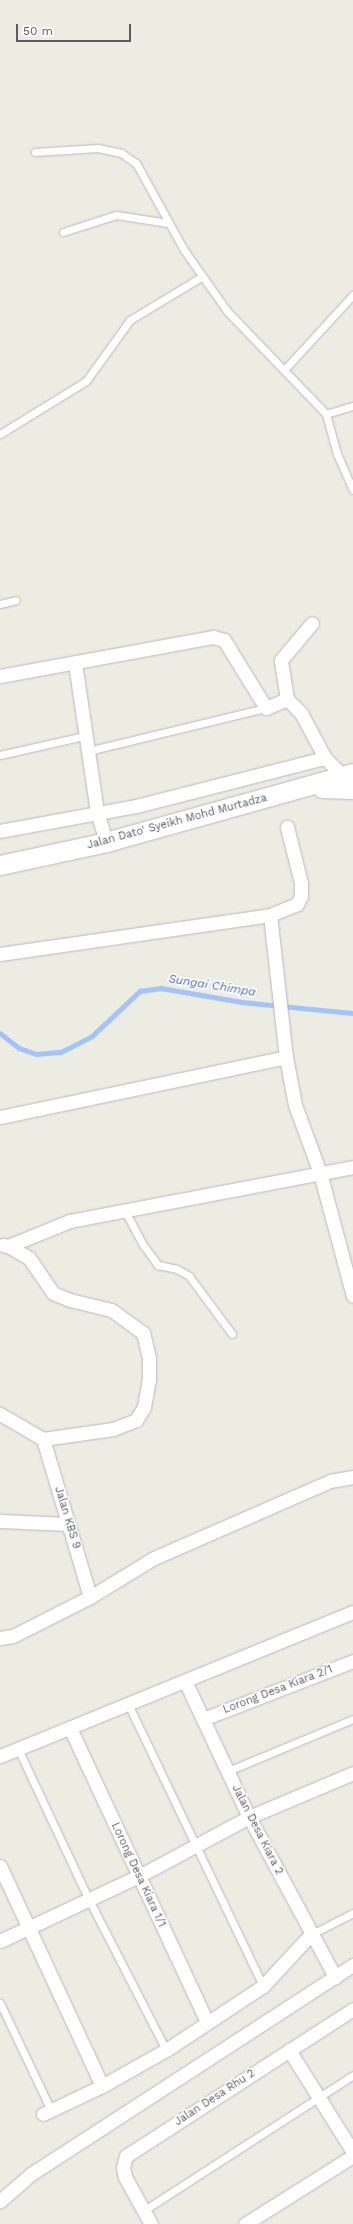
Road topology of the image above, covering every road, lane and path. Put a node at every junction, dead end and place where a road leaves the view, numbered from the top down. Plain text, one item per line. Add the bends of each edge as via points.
1 (35, 152) dead end
2 (168, 223) junction
3 (63, 232) dead end
4 (201, 277) junction
5 (353, 295) edge
6 (284, 370) junction
7 (353, 406) edge
8 (326, 414) junction
9 (0, 434) edge
10 (353, 490) edge
11 (16, 600) dead end
12 (0, 604) edge
13 (312, 623) dead end
14 (75, 663) junction
15 (0, 676) edge
16 (287, 699) junction
17 (266, 708) junction
18 (88, 735) junction
19 (88, 751) junction
20 (0, 755) edge
21 (325, 758) junction
22 (350, 779) edge
23 (97, 812) junction
24 (288, 827) dead end
25 (0, 831) edge
26 (106, 842) junction
27 (0, 865) edge
28 (270, 915) junction
29 (0, 954) edge
30 (286, 1057) junction
31 (0, 1117) edge
32 (353, 1166) edge
33 (320, 1174) junction
34 (125, 1211) junction
35 (4, 1245) edge
36 (353, 1296) edge
37 (232, 1334) dead end
38 (0, 1414) edge
39 (43, 1439) junction
40 (353, 1477) edge
41 (0, 1521) edge
42 (68, 1524) junction
43 (90, 1597) junction
44 (353, 1612) edge
45 (0, 1638) edge
46 (353, 1661) edge
47 (185, 1681) junction
48 (128, 1704) junction
49 (203, 1719) junction
50 (353, 1719) edge
51 (70, 1728) junction
52 (18, 1749) junction
53 (0, 1756) edge
54 (228, 1771) junction
55 (353, 1773) edge
56 (249, 1817) junction
57 (196, 1846) junction
58 (0, 1866) edge
59 (139, 1876) junction
60 (89, 1900) junction
61 (353, 1913) edge
62 (29, 1928) junction
63 (310, 1935) junction
64 (0, 1941) edge
65 (353, 1965) edge
66 (335, 1977) junction
67 (263, 1986) junction
68 (0, 2003) edge
69 (353, 2008) edge
70 (207, 2022) junction
71 (166, 2050) junction
72 (289, 2050) junction
73 (353, 2075) edge
74 (102, 2086) junction
75 (319, 2097) junction
76 (47, 2112) joint
77 (353, 2152) edge
78 (353, 2156) edge
79 (0, 2201) edge
80 (142, 2211) junction
81 (151, 2224) edge
82 (245, 2224) edge

1 - 2 lane via 98,148 121,153 136,163
2 - 3 lane via 116,215
2 - 4 lane
4 - 6 lane via 227,311
4 - 9 lane via 130,320 86,381
5 - 6 lane
6 - 8 lane
7 - 8 lane
8 - 10 lane via 337,454
11 - 12 lane
13 - 16 street via 281,660
14 - 15 street
14 - 17 street via 213,637 224,640
14 - 18 street
16 - 17 street
16 - 21 street via 301,713
17 - 19 lane
18 - 19 street
18 - 20 lane
19 - 23 street
21 - 22 street
21 - 23 street via 136,806
22 - 26 main road, Jalan Dato' Syeikh Mohd Murtadza via 308,787
23 - 25 street
23 - 26 street
24 - 28 street via 301,883 301,896 297,904
26 - 27 main road, Jalan Dato' Syeikh Mohd Murtadza
28 - 29 street
28 - 30 street
30 - 31 street
30 - 33 street via 295,1105
32 - 33 street
33 - 34 street
33 - 36 street
34 - 35 street via 70,1222
34 - 37 lane via 144,1246 158,1265 177,1269 189,1276
35 - 39 street via 29,1258 53,1293 111,1310 127,1320 143,1333 150,1358 144,1407 136,1420 113,1429
38 - 39 street
39 - 42 street, Jalan KBS 9
40 - 43 street via 330,1481 154,1558
41 - 42 street
42 - 43 street, Jalan KBS 9
43 - 45 street via 13,1636
44 - 47 street
46 - 49 street, Lorong Desa Kiara 2/1
47 - 48 street
47 - 49 street, Jalan Desa Kiara 2
48 - 51 street
48 - 57 lane
49 - 54 street, Jalan Desa Kiara 2
50 - 54 lane
51 - 52 street
51 - 59 street, Lorong Desa Kiara 1/1
52 - 53 street
52 - 60 lane
54 - 56 street, Jalan Desa Kiara 2
55 - 56 street
56 - 57 street
56 - 63 street, Jalan Desa Kiara 2
57 - 59 street
57 - 67 lane
58 - 62 street
59 - 60 street
59 - 70 street, Lorong Desa Kiara 1/1
60 - 62 street
60 - 71 lane
61 - 63 lane
62 - 64 street
62 - 74 street
63 - 66 street, Jalan Desa Kiara 2
63 - 67 street
65 - 66 street
66 - 79 street via 31,2174
67 - 70 street
68 - 76 lane
69 - 72 street, Jalan Desa Rhu 2
70 - 71 street
71 - 74 street
72 - 75 street
72 - 80 street, Jalan Desa Rhu 2 via 126,2156 123,2167 125,2177
73 - 75 lane
74 - 76 street
75 - 77 street
75 - 80 lane
78 - 82 street
80 - 81 street

